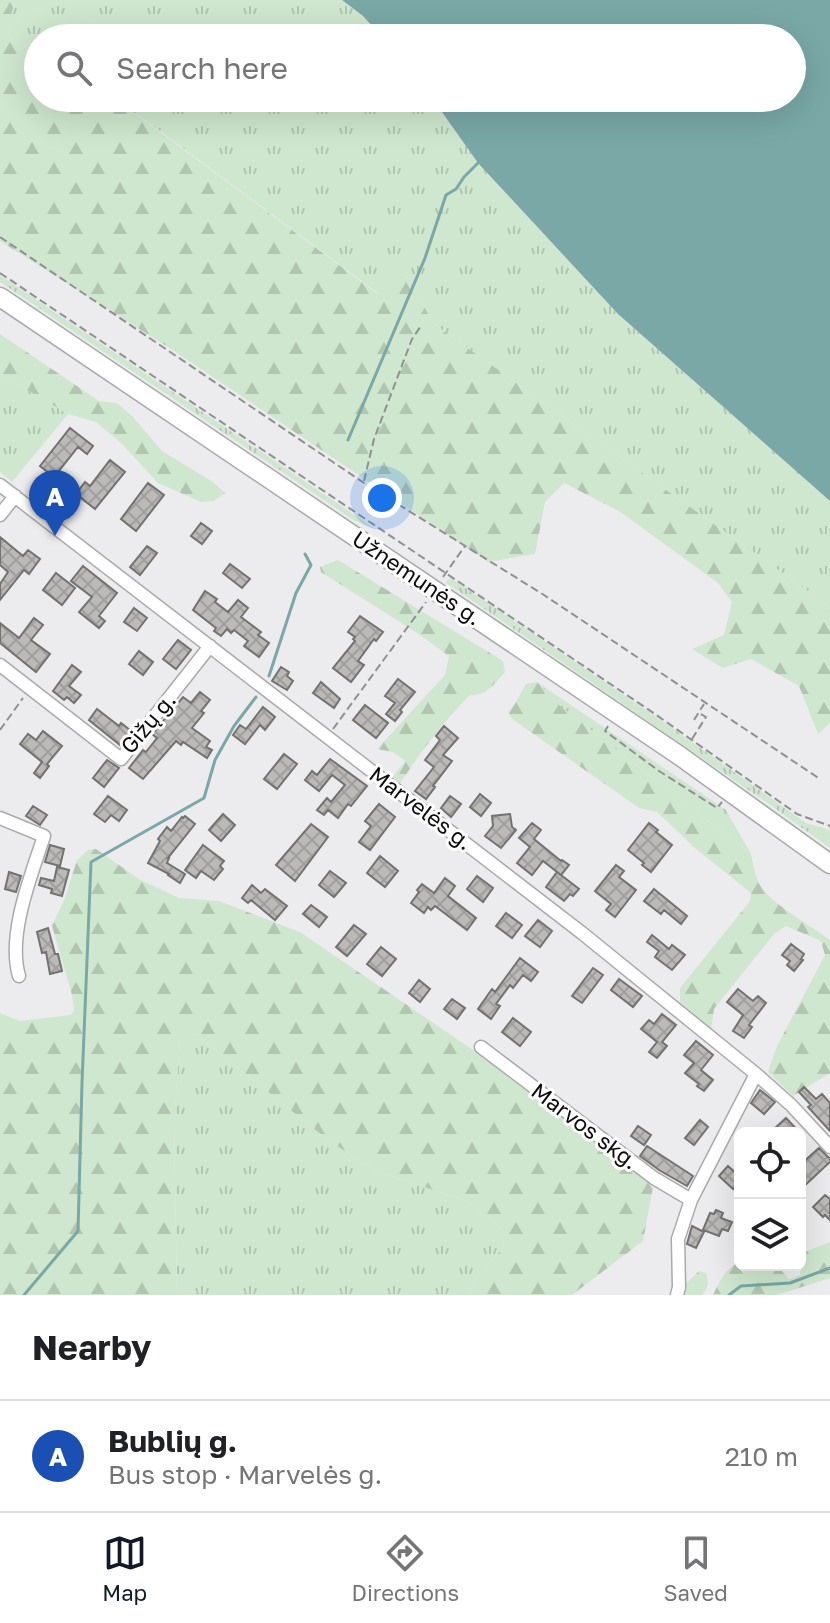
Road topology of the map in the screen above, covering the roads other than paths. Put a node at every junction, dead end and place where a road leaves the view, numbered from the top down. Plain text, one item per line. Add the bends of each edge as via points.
1 (0, 297) edge
2 (0, 485) edge
3 (15, 496) junction
4 (0, 515) edge
5 (210, 646) junction
6 (0, 665) edge
7 (0, 818) edge
8 (830, 864) edge
9 (19, 976) dead end
10 (481, 1047) dead end
11 (756, 1074) junction
12 (830, 1147) edge
13 (691, 1200) junction
14 (677, 1295) edge

1 - 8 main road, Užnemunės g. via 615,712
2 - 3 street, Marvelės g.
3 - 4 street
3 - 5 street, Marvelės g.
5 - 6 street, Gižų g. via 121,759
5 - 11 street, Marvelės g.
7 - 9 street via 44,836 19,915
10 - 13 street, Marvos skg. via 654,1178
11 - 12 street, Marvelės g.
11 - 13 street
13 - 14 street via 678,1239

